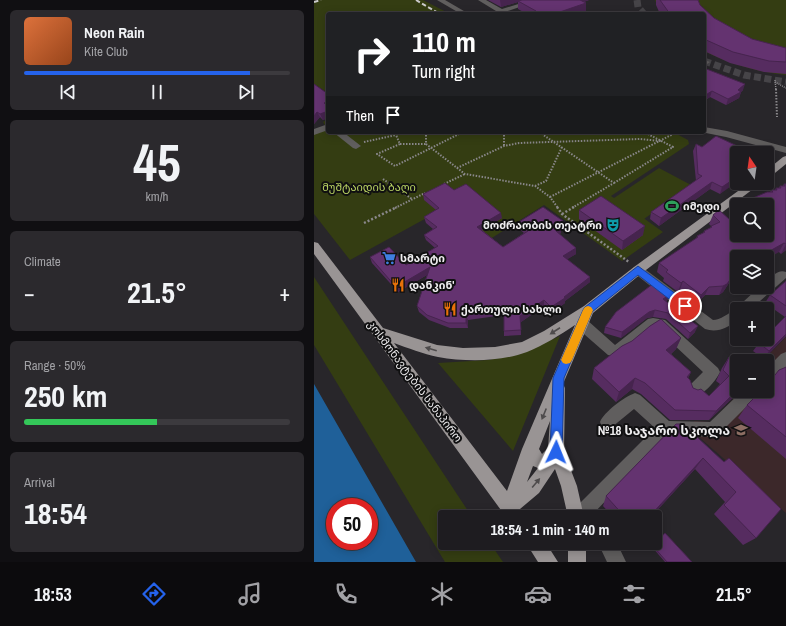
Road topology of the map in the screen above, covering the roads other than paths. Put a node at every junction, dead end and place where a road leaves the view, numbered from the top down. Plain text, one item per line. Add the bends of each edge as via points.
1 (440, 0) edge
2 (481, 0) edge
3 (537, 0) edge
4 (501, 11) junction
5 (462, 12) edge
6 (498, 12) edge
7 (326, 128) edge
8 (706, 130) edge
9 (314, 132) edge
10 (340, 134) edge
11 (356, 146) road end
12 (786, 150) edge
13 (786, 159) edge
14 (774, 169) edge
15 (786, 171) edge
16 (774, 173) edge
17 (746, 190) edge
18 (314, 246) edge
19 (633, 266) junction
20 (782, 275) dead end
21 (750, 302) edge
22 (588, 310) junction
23 (730, 318) edge
24 (582, 324) junction
25 (380, 333) junction
26 (786, 358) edge
27 (774, 369) edge
28 (558, 378) junction
29 (693, 392) edge
30 (745, 398) edge
31 (607, 422) dead end
32 (666, 428) junction
33 (530, 449) junction
34 (556, 452) junction
35 (572, 500) joint
36 (511, 510) edge
37 (513, 510) edge
38 (514, 510) edge
39 (580, 510) edge
40 (589, 510) edge
41 (540, 550) edge
42 (577, 550) edge
43 (611, 550) edge
44 (549, 562) edge
45 (577, 562) edge
46 (617, 562) edge

1 - 5 street
2 - 4 street
3 - 4 street
4 - 6 street
7 - 9 street
8 - 12 street
10 - 11 street
13 - 14 main road
15 - 16 main road
17 - 19 main road
18 - 25 main road, კოსმონავტების სანაპირო
19 - 22 main road
19 - 23 street via 710,325 723,324
20 - 21 street
22 - 24 main road
22 -> 25 main road via 549,335 524,347 495,353 463,354 437,351
24 - 28 main road
24 - 29 street via 613,351 619,350 653,323 660,324 713,372
25 - 36 main road, კოსმონავტების სანაპირო
26 - 27 street
28 -> 33 main road
28 - 34 main road
30 - 32 street via 713,430
31 - 32 street via 635,400
32 - 40 street
33 - 34 main road via 539,462 545,462
33 - 37 main road
34 - 35 main road
38 -> 34 main road via 542,476
35 - 39 street
41 - 44 main road
42 - 45 main road
43 - 46 street

